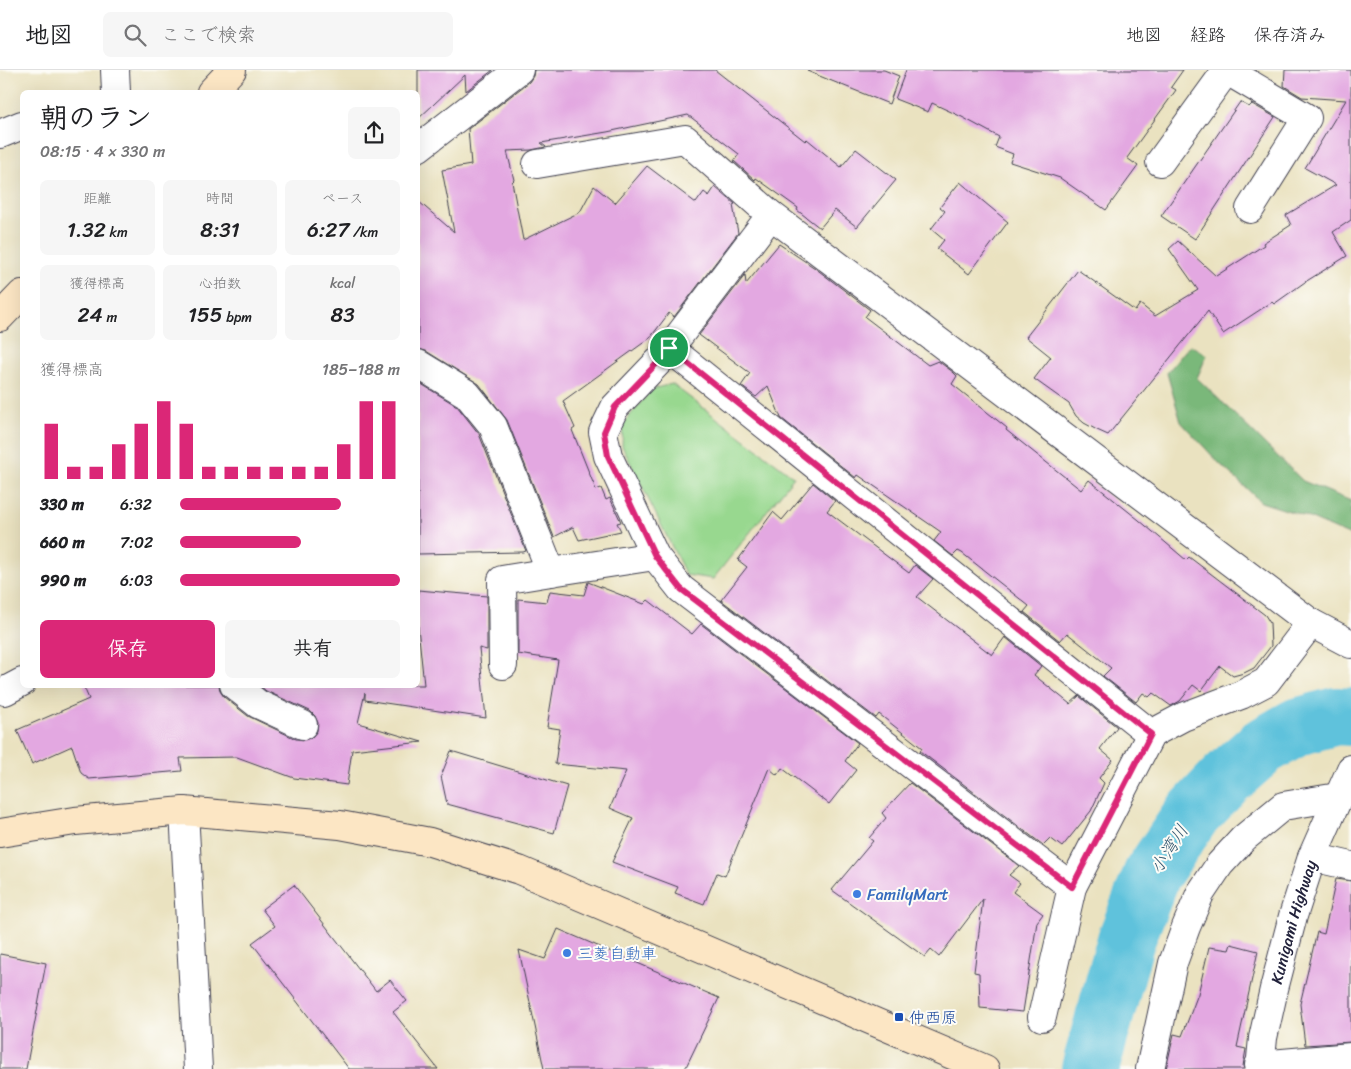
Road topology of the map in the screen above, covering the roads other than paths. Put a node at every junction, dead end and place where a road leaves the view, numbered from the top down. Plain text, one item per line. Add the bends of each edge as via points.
1 (115, 70) edge
2 (232, 70) edge
3 (520, 70) edge
4 (1226, 70) edge
5 (116, 90) edge
6 (213, 90) edge
7 (20, 127) edge
8 (0, 134) edge
9 (420, 146) edge
10 (1160, 162) dead end
11 (537, 164) dead end
12 (1250, 209) dead end
13 (771, 214) junction
14 (669, 348) junction
15 (420, 365) edge
16 (655, 556) junction
17 (551, 572) junction
18 (1311, 623) junction
19 (1351, 644) edge
20 (503, 665) dead end
21 (238, 688) edge
22 (303, 724) dead end
23 (1151, 734) junction
24 (1345, 782) edge
25 (184, 811) junction
26 (0, 833) edge
27 (1312, 857) junction
28 (1351, 866) edge
29 (1072, 887) junction
30 (1042, 1017) dead end
31 (1351, 1057) edge
32 (1259, 1067) edge
33 (198, 1069) edge
34 (985, 1069) edge
35 (1150, 1069) edge

1 - 5 street
2 - 6 street
3 - 9 street
4 - 10 street
4 - 12 street via 1307,118
7 - 8 street
11 - 13 street via 685,139
13 - 14 street
13 - 18 street
14 - 16 street via 615,407 604,432 608,456
14 - 23 street
15 - 17 street via 467,394 493,426
16 - 17 street
16 - 29 street via 681,589
17 - 20 street via 502,580
18 - 19 street
18 - 23 street via 1266,682
21 - 22 street via 258,704
23 - 29 street
24 - 27 street, Kunigami Highway
24 - 35 street via 1283,806 1244,838 1220,864 1200,894 1173,963
25 - 26 street via 76,821
25 - 33 street
25 - 34 street via 340,825 430,842 519,870
27 - 28 street
27 - 32 street, Kunigami Highway via 1274,989
29 - 30 street
31 - 32 street

